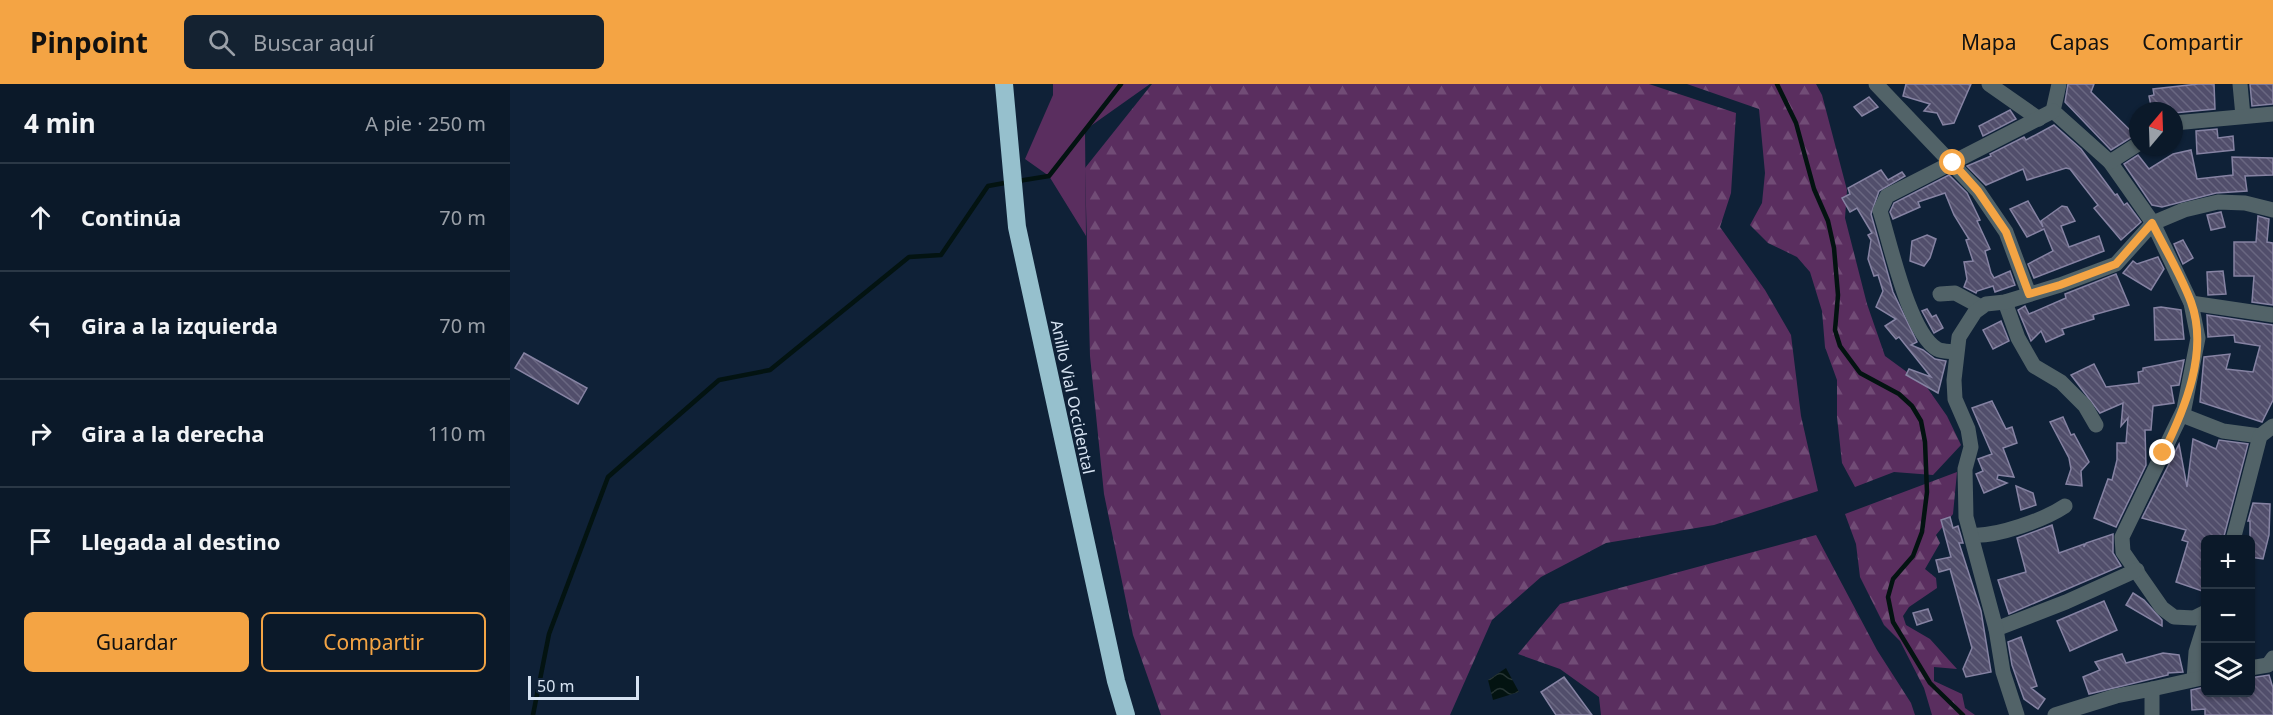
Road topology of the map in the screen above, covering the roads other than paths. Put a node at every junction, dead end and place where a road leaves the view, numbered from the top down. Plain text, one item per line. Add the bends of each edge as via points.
1 (1004, 84) edge
2 (1876, 84) edge
3 (1989, 84) edge
4 (2059, 84) edge
5 (2240, 84) edge
6 (2053, 111) junction
7 (2273, 114) edge
8 (2243, 116) junction
9 (2039, 119) junction
10 (2183, 122) edge
11 (2129, 150) edge
12 (2110, 162) junction
13 (1953, 163) junction
14 (2273, 210) edge
15 (2152, 223) junction
16 (1940, 294) dead end
17 (2029, 294) junction
18 (2005, 302) junction
19 (2191, 303) junction
20 (1981, 307) junction
21 (2273, 315) edge
22 (1956, 352) junction
23 (2182, 415) junction
24 (2096, 425) dead end
25 (2267, 431) edge
26 (2065, 506) dead end
27 (1971, 535) junction
28 (2235, 535) edge
29 (2137, 570) junction
30 (2201, 614) edge
31 (1996, 629) junction
32 (2201, 634) edge
33 (2271, 667) edge
34 (2255, 668) edge
35 (2200, 678) edge
36 (2152, 689) junction
37 (1126, 715) edge
38 (2017, 715) edge
39 (2055, 715) edge
40 (2152, 715) edge

1 - 37 highway, Anillo Vial Occidental via 1017,227 1068,471
2 - 13 street
3 - 9 street
4 - 6 street
5 - 8 street
6 - 9 street
6 - 12 street
7 - 8 street
8 - 10 street
9 - 13 street
11 - 12 street
12 - 15 street
13 - 17 street via 2006,232
13 - 22 street via 1887,196 1880,210 1911,312 1938,350
14 - 15 street via 2246,203 2218,202
15 - 17 street via 2116,264
15 - 19 street
16 - 20 street via 1955,293
17 - 18 street
18 - 20 street via 1995,301
18 - 24 street via 2018,339 2034,366 2061,382 2085,406
19 - 21 street
19 - 23 street via 2198,338
20 - 22 street via 1959,337
22 - 27 street via 1955,399 1971,447 1964,497
23 - 25 street via 2223,431
23 - 29 street via 2121,537 2123,552
25 - 28 street
26 - 27 street via 2010,530
27 - 31 street
29 - 30 street via 2162,608 2174,617 2194,618
29 - 31 street
31 - 38 street via 2002,672
32 - 35 street via 2196,652
33 - 34 street
35 - 36 street
36 - 39 street
36 - 40 street

